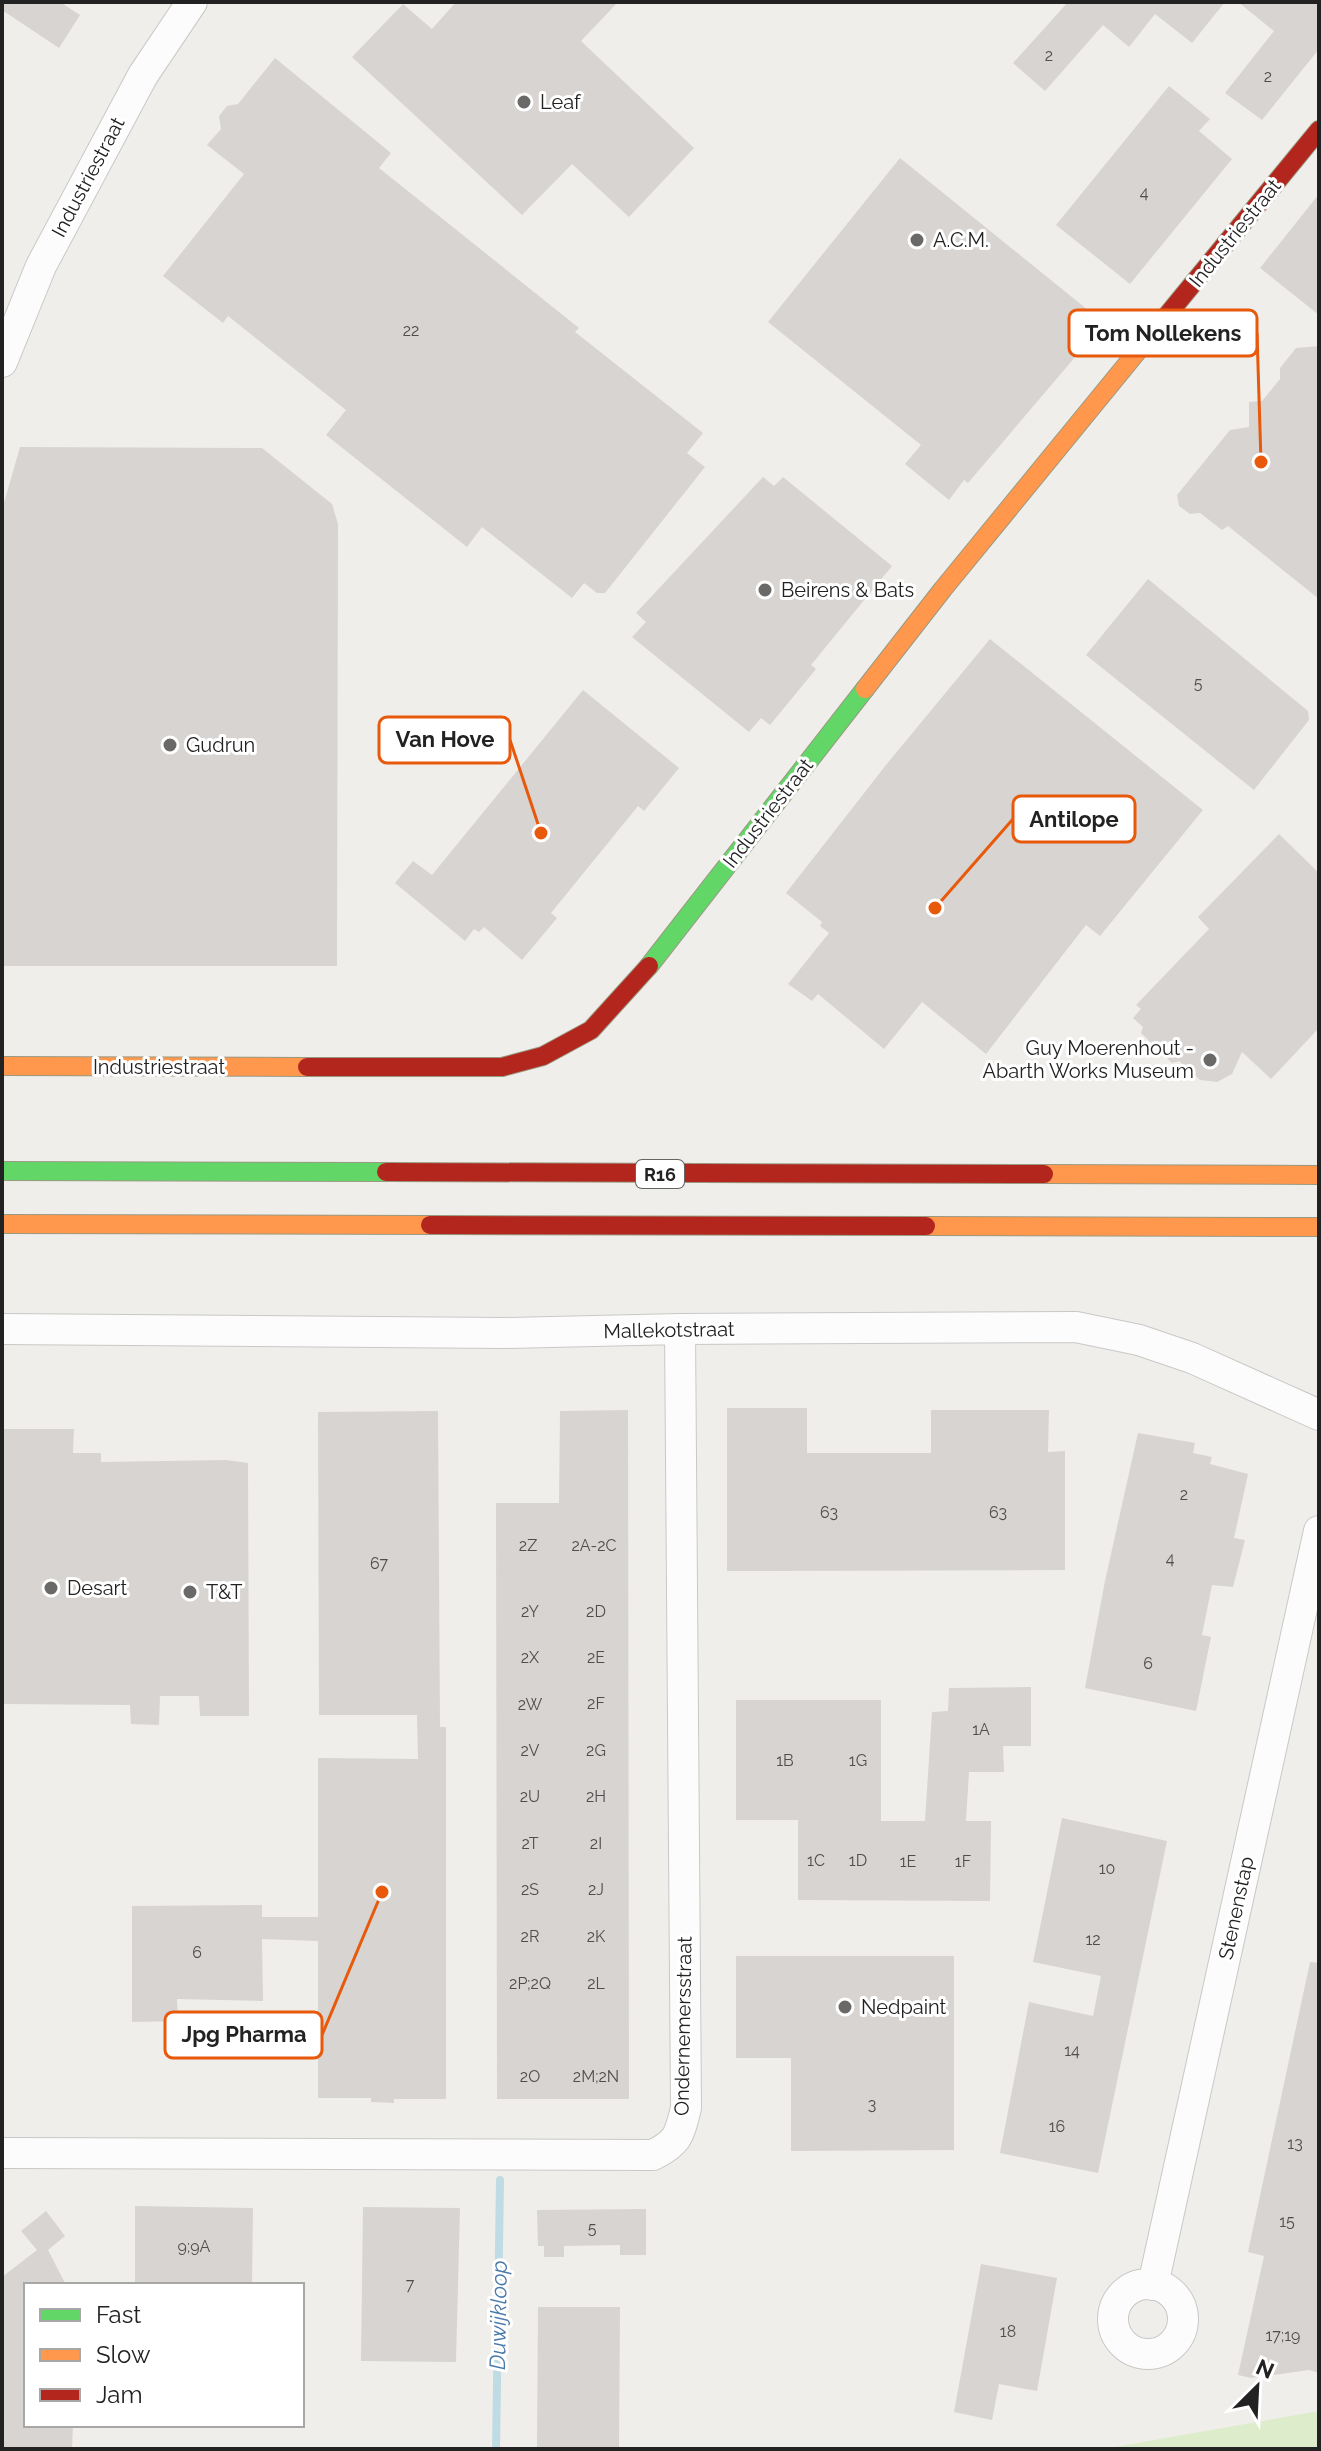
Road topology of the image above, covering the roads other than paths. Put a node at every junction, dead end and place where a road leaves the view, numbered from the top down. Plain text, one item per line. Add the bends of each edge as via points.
1 (192, 2) edge
2 (1319, 130) edge
3 (2, 362) edge
4 (2, 1066) edge
5 (2, 1171) edge
6 (1319, 1175) edge
7 (2, 1224) edge
8 (1319, 1227) edge
9 (2, 1329) edge
10 (680, 1329) junction
11 (1319, 1415) edge
12 (1319, 1531) edge
13 (2, 2153) edge
14 (1153, 2285) dead end

1 - 3 street, Industriestraat via 143,75 41,266
2 - 4 main road, Industriestraat via 934,600 661,951 591,1030 543,1056 502,1067
5 - 6 main road, R16
7 - 8 main road
9 - 10 street, Mallekotstraat
10 - 11 street, Mallekotstraat via 1076,1327 1192,1358
10 - 13 street, Ondernemersstraat via 686,2108 678,2139 653,2155
12 - 14 street, Stenenstap

